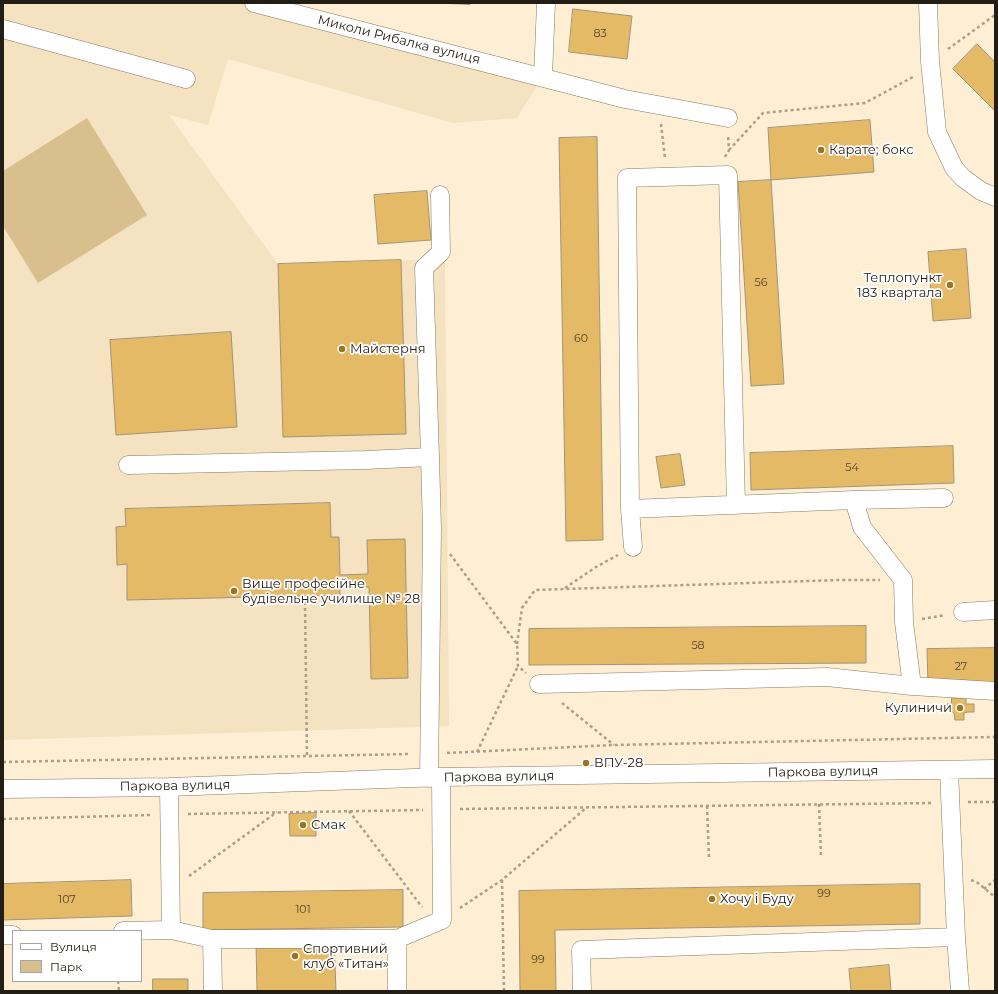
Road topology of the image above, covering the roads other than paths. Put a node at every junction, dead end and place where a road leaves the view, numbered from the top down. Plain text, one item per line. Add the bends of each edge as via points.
1 (254, 3) edge
2 (546, 3) edge
3 (928, 3) edge
4 (276, 6) edge
5 (3, 29) edge
6 (543, 77) junction
7 (186, 80) dead end
8 (728, 118) road end
9 (440, 195) dead end
10 (995, 197) edge
11 (430, 457) junction
12 (128, 465) dead end
13 (944, 498) dead end
14 (854, 500) junction
15 (736, 504) junction
16 (630, 509) junction
17 (632, 547) road end
18 (995, 610) edge
19 (963, 612) road end
20 (539, 684) road end
21 (912, 686) junction
22 (995, 691) edge
23 (995, 769) edge
24 (949, 770) junction
25 (435, 778) junction
26 (169, 787) junction
27 (3, 789) edge
28 (172, 930) junction
29 (142, 931) edge
30 (956, 937) junction
31 (212, 939) junction
32 (397, 939) junction
33 (214, 991) edge
34 (397, 991) edge
35 (582, 991) edge
36 (960, 991) edge

1 - 4 street, Миколи Рибалка вулиця
2 - 6 street
3 - 10 street via 930,62 937,132 954,168 981,191
4 - 6 street, Миколи Рибалка вулиця
5 - 7 street
6 - 8 street, Миколи Рибалка вулиця via 625,99
9 - 11 street via 441,252 424,268
11 - 12 street
11 - 25 street via 430,754
13 - 14 street
14 - 15 street
14 - 21 street via 862,527 903,580 904,622
15 - 16 street
15 - 16 street via 728,175 627,178
16 - 17 street
18 - 19 street
20 - 21 street via 827,676
21 - 22 street
23 - 24 street, Паркова вулиця
24 - 25 street, Паркова вулиця
24 - 30 street
25 - 26 street, Паркова вулиця
25 - 32 street via 441,809 439,922
26 - 27 street, Паркова вулиця
26 - 28 street
28 - 29 street
28 - 31 street
30 - 35 street via 581,950
30 - 36 street
31 - 32 street
31 - 33 street
32 - 34 street

